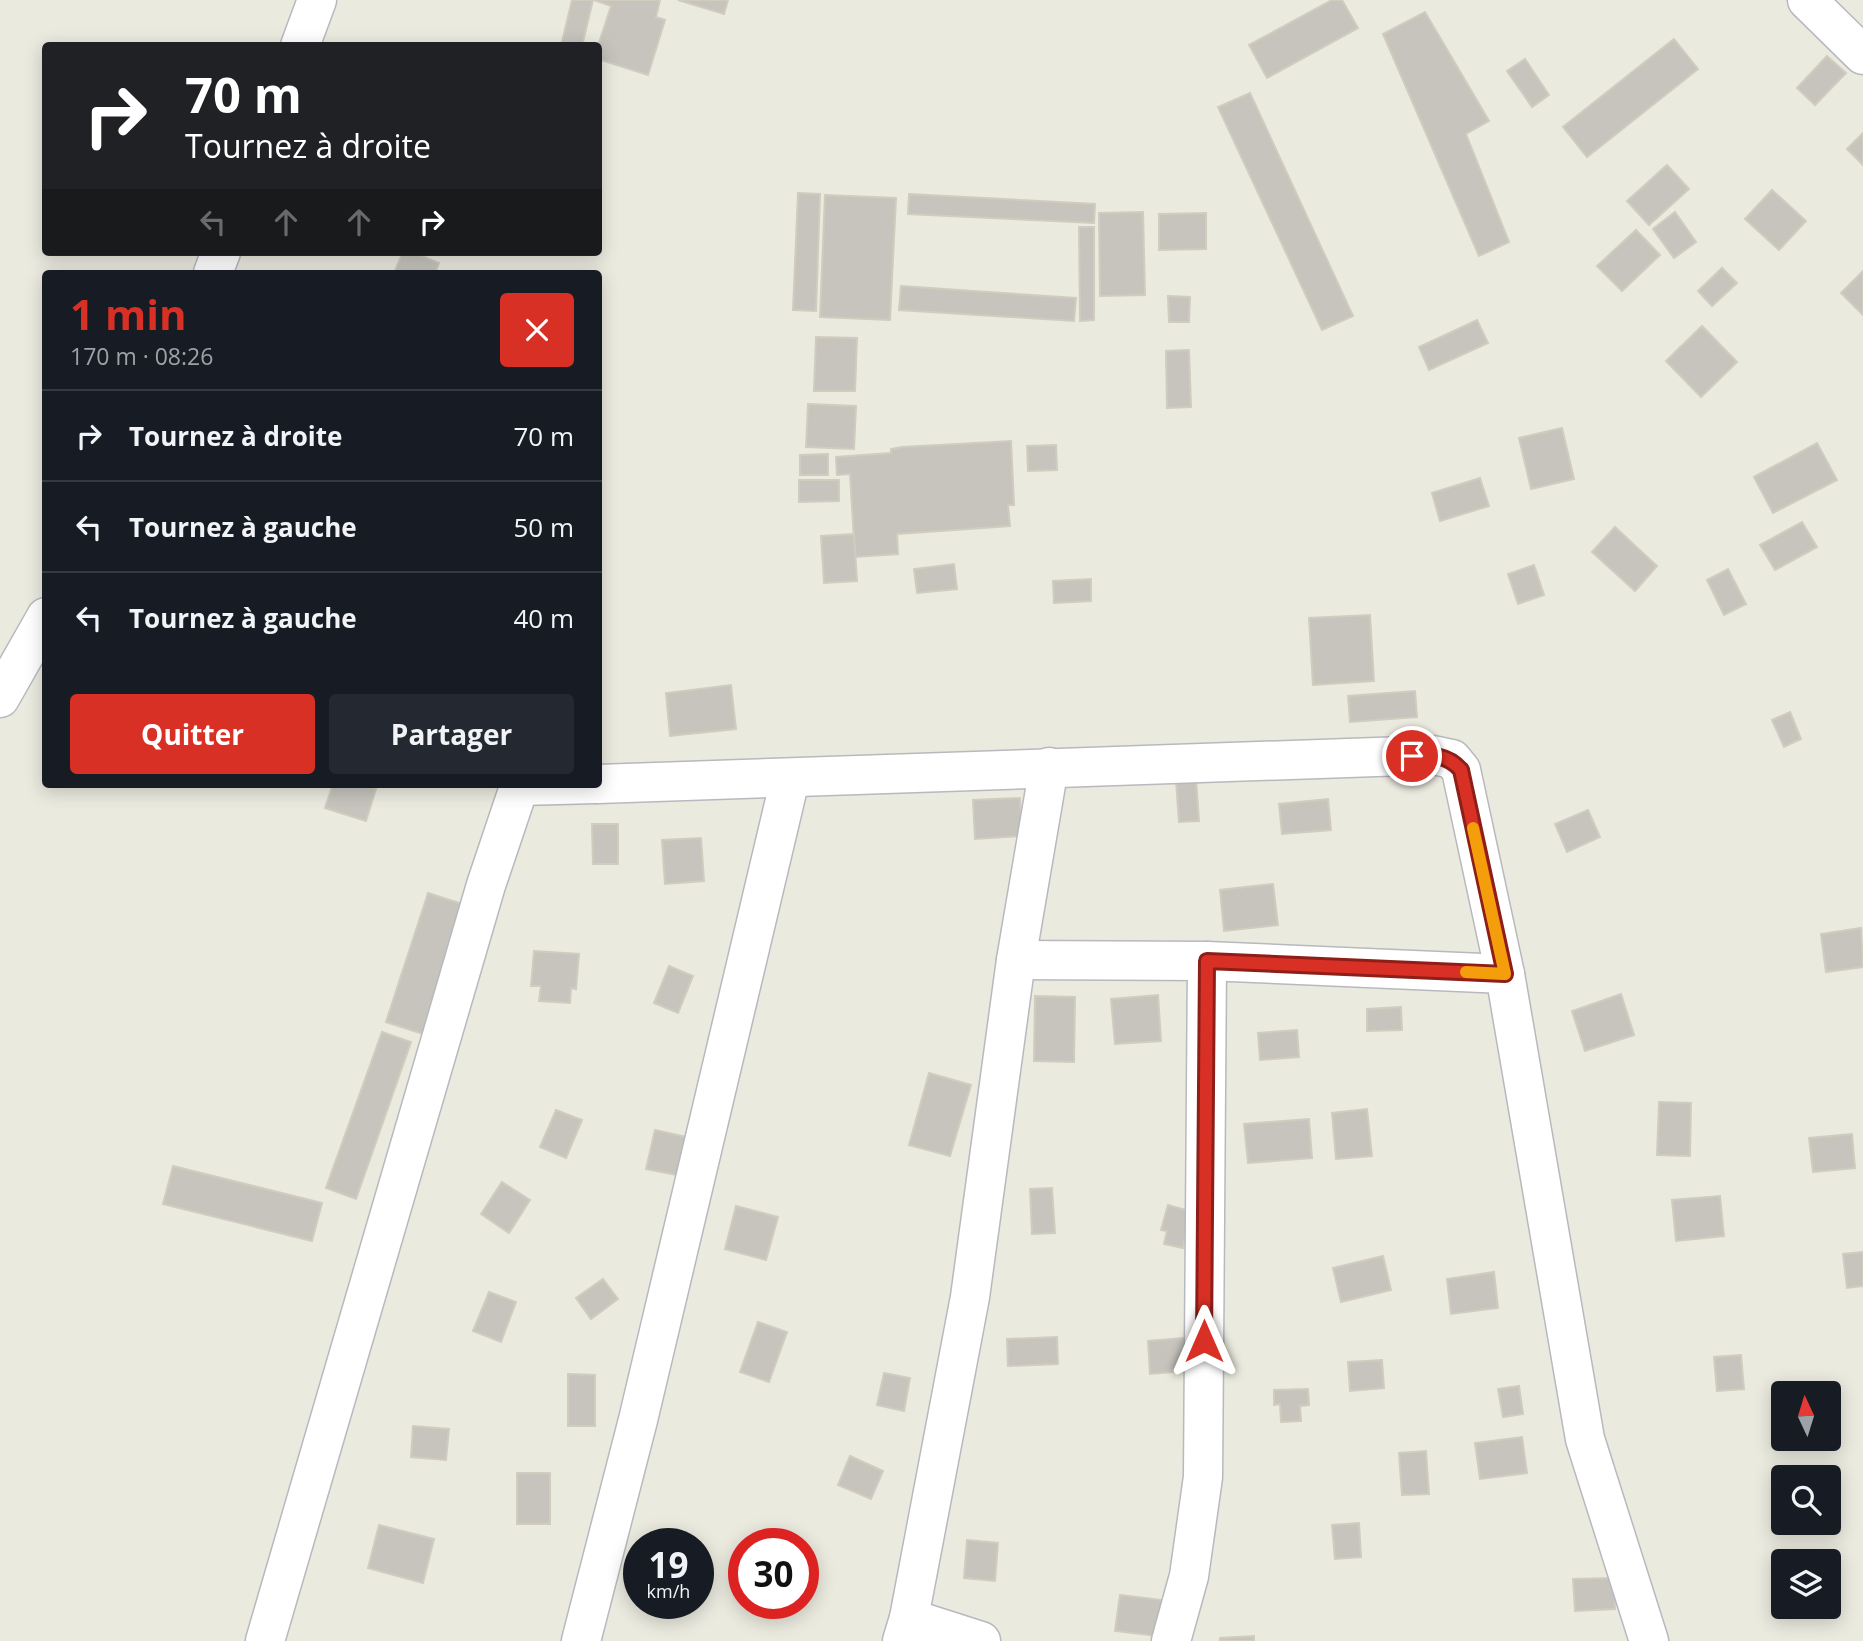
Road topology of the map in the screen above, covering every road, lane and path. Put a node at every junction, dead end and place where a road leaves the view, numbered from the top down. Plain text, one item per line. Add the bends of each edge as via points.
1 (317, 0) edge
2 (1807, 0) edge
3 (301, 42) edge
4 (1863, 55) edge
5 (42, 624) edge
6 (0, 698) edge
7 (1049, 767) junction
8 (790, 779) junction
9 (602, 784) edge
10 (519, 788) edge
11 (1016, 960) junction
12 (1207, 961) junction
13 (1505, 974) junction
14 (905, 1630) edge
15 (265, 1641) edge
16 (581, 1641) edge
17 (981, 1641) edge
18 (1171, 1641) edge
19 (1648, 1641) edge

1 - 3 street
2 - 4 street
5 - 6 street
7 - 8 street
7 - 11 street
7 - 13 street via 1433,755 1452,759 1461,770
8 - 9 street
8 - 16 street
10 - 15 street via 486,885
11 - 12 street
11 - 14 street via 970,1297
12 - 13 street
12 - 18 street via 1203,1478 1189,1576
13 - 19 street via 1585,1438
14 - 17 street

